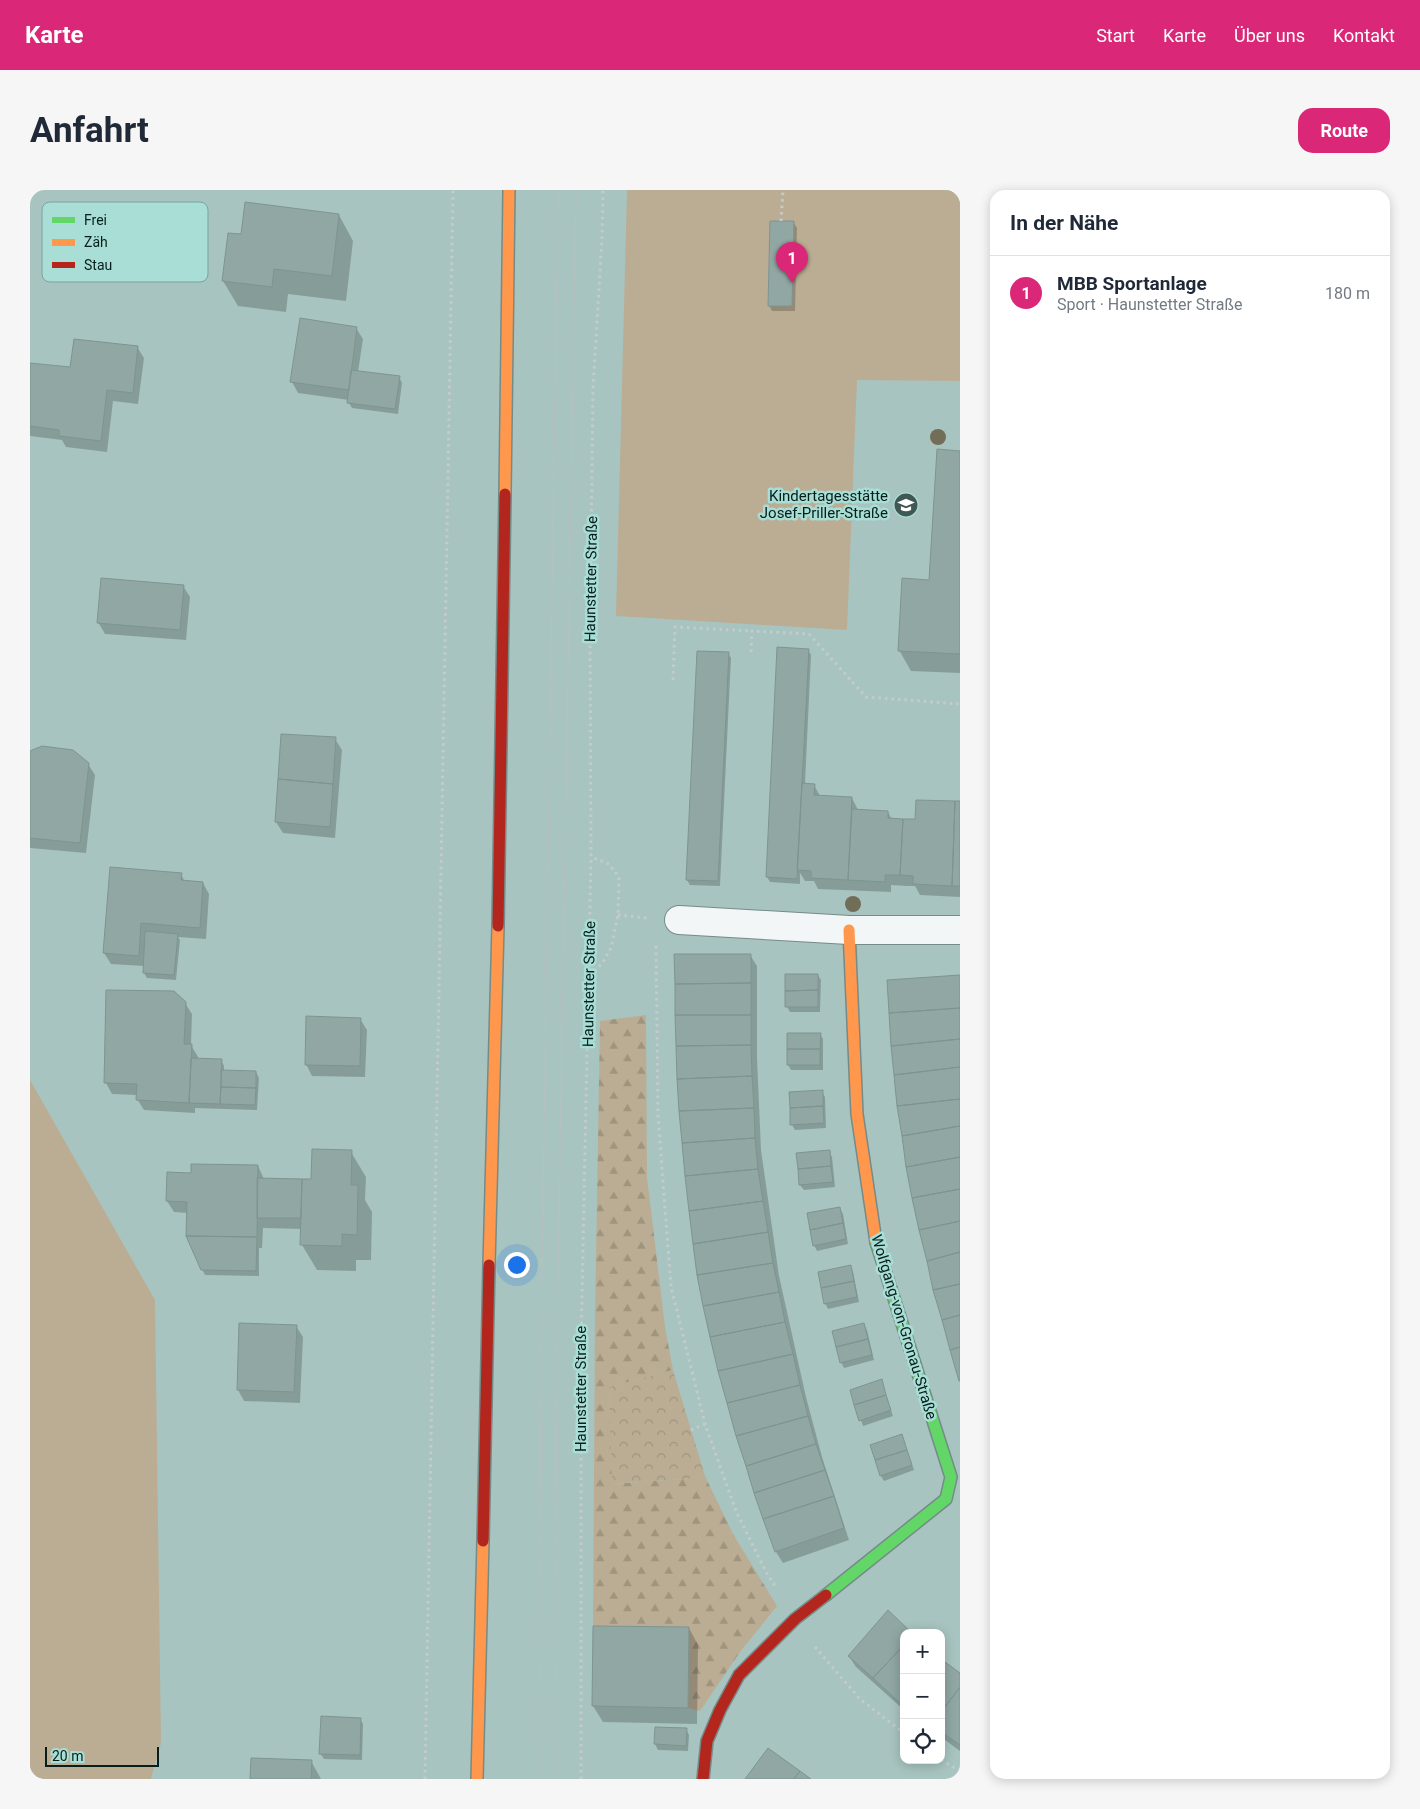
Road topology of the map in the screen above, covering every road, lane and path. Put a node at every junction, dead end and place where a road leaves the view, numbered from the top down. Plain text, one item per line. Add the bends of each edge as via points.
1 (453, 190) edge
2 (509, 190) edge
3 (604, 190) edge
4 (783, 190) edge
5 (781, 221) dead end
6 (752, 632) junction
7 (751, 652) dead end
8 (673, 680) dead end
9 (960, 704) edge
10 (592, 857) junction
11 (679, 920) dead end
12 (850, 930) junction
13 (960, 930) edge
14 (656, 938) dead end
15 (590, 976) junction
16 (705, 1424) junction
17 (691, 1430) dead end
18 (795, 1619) junction
19 (900, 1729) edge
20 (945, 1762) edge
21 (960, 1771) edge
22 (426, 1779) edge
23 (477, 1779) edge
24 (581, 1779) edge
25 (703, 1779) edge

1 - 22 path
2 - 23 main road via 499,866
3 - 10 path, Haunstetter Straße via 593,388
4 - 5 path
6 - 7 path
6 - 8 path via 675,627
6 - 9 path via 809,634 866,698
10 - 15 path, Haunstetter Straße
10 - 15 path via 609,864 618,877 618,915 611,948
11 - 12 street
12 - 13 street
12 - 18 main road, Wolfgang-von-Gronau-Straße via 857,1114 876,1239 951,1476 946,1499
14 - 16 path via 658,1116 671,1287
15 - 24 path, Haunstetter Straße via 581,1345
16 - 17 path
16 - 18 path via 736,1510 766,1572
18 - 19 path via 818,1652 860,1699
18 - 25 main road, Wolfgang-von-Gronau-Straße via 739,1675 707,1740
20 - 21 path

